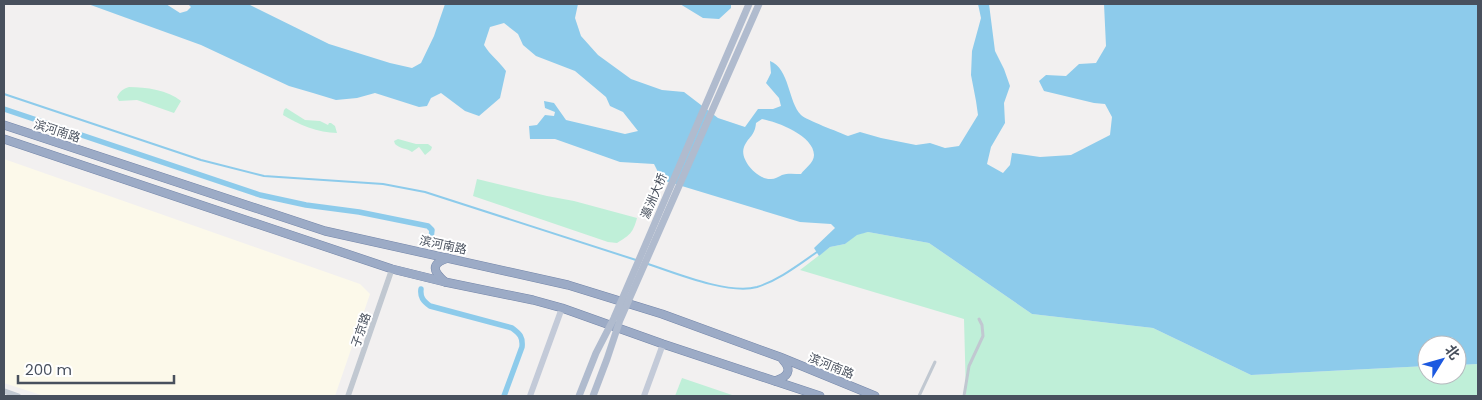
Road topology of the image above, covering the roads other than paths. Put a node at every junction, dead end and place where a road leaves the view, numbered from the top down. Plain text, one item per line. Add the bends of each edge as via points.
1 (749, 4) edge
2 (759, 4) edge
3 (4, 125) edge
4 (4, 139) edge
5 (448, 258) junction
6 (392, 269) junction
7 (445, 282) junction
8 (562, 308) junction
9 (980, 319) dead end
10 (663, 344) junction
11 (780, 357) junction
12 (935, 362) dead end
13 (775, 381) junction
14 (4, 391) edge
15 (18, 396) edge
16 (348, 396) edge
17 (529, 396) edge
18 (579, 396) edge
19 (593, 396) edge
20 (644, 396) edge
21 (820, 396) edge
22 (875, 396) edge
23 (919, 396) edge
24 (964, 396) edge

1 - 18 main road, 瀛洲大桥, bridge
2 - 19 main road, 瀛洲大桥, bridge via 620,320
3 - 5 highway, 滨河南路 via 325,231
4 - 6 highway, 滨河南路
5 - 7 highway via 441,260 435,268
5 - 11 highway, 滨河南路 via 568,285 662,314
6 - 7 highway, 滨河南路
6 - 16 street, 子京路
7 - 8 highway, 滨河南路
8 - 10 highway, 滨河南路
8 - 17 main road
9 - 24 street via 983,336 970,360
10 - 13 highway, 滨河南路
10 - 20 main road
11 - 13 highway via 788,366 788,372
11 - 22 highway, 滨河南路
12 - 23 street
13 - 21 highway, 滨河南路
14 - 15 street

